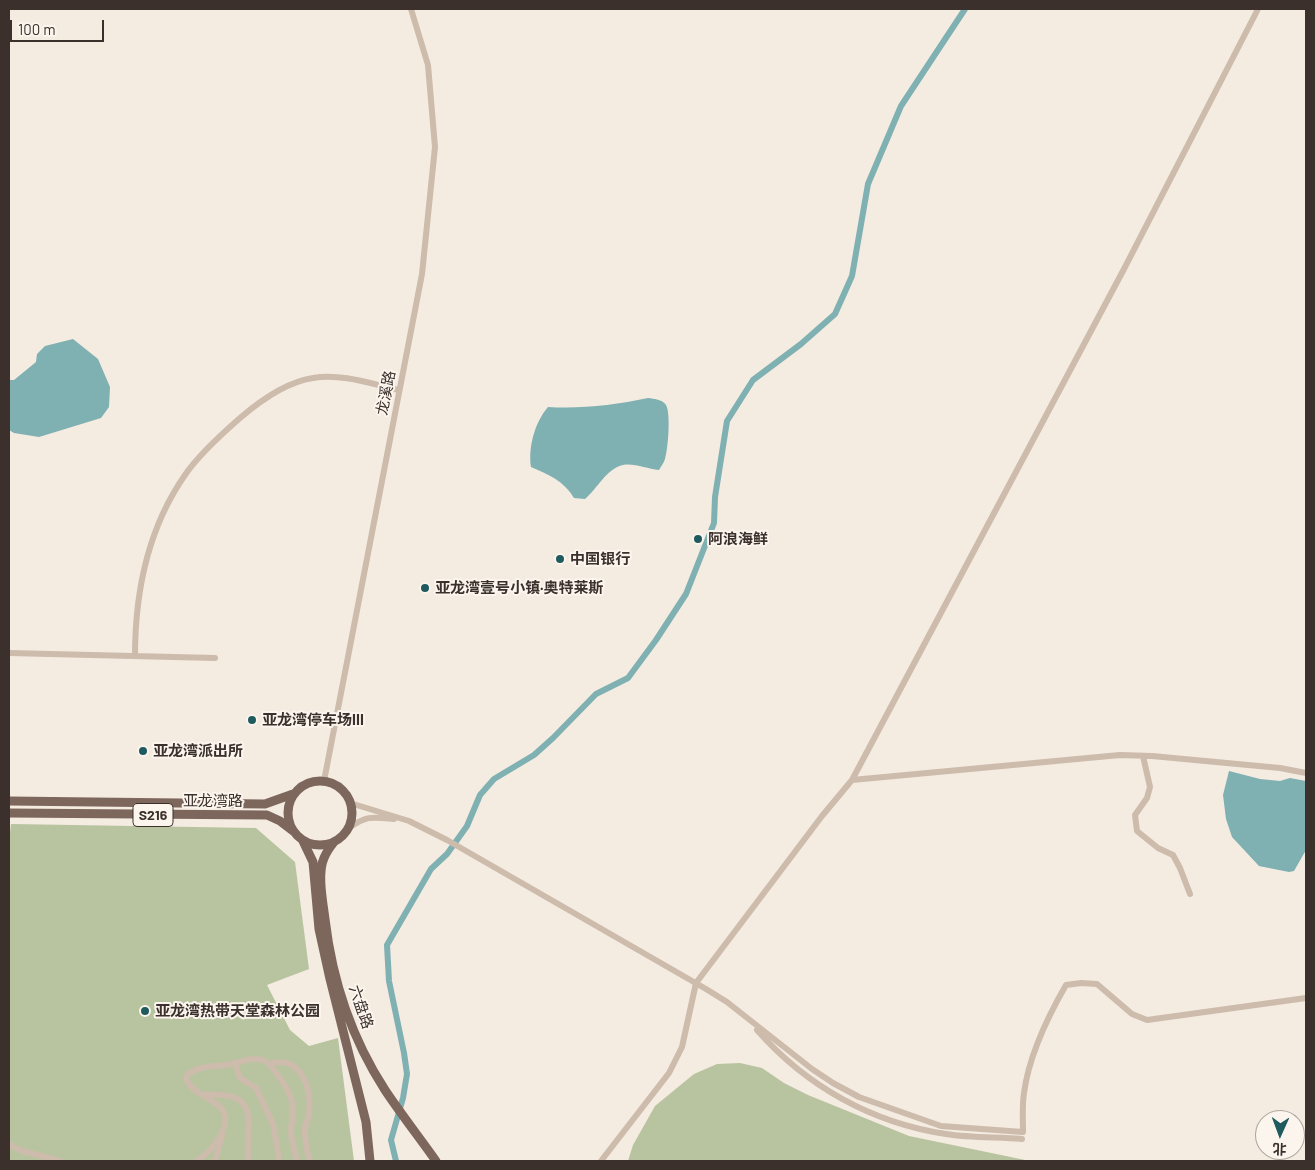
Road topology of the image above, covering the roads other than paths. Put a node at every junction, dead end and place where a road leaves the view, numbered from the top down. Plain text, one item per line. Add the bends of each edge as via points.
1 (411, 9) edge
2 (1258, 9) edge
3 (399, 390) junction
4 (9, 653) edge
5 (135, 656) junction
6 (215, 658) dead end
7 (1143, 756) junction
8 (1306, 773) edge
9 (852, 780) junction
10 (324, 781) junction
11 (293, 794) junction
12 (9, 801) edge
13 (350, 803) junction
14 (9, 813) edge
15 (409, 821) junction
16 (349, 828) junction
17 (293, 831) junction
18 (303, 841) junction
19 (334, 842) junction
20 (1190, 894) dead end
21 (696, 983) junction
22 (1306, 998) edge
23 (744, 1016) junction
24 (235, 1063) junction
25 (269, 1064) junction
26 (203, 1095) junction
27 (225, 1125) junction
28 (1023, 1135) junction
29 (9, 1144) edge
30 (60, 1161) edge
31 (196, 1161) edge
32 (216, 1161) edge
33 (248, 1161) edge
34 (278, 1161) edge
35 (297, 1161) edge
36 (310, 1161) edge
37 (370, 1161) edge
38 (436, 1161) edge
39 (601, 1161) edge

1 - 3 street, 龙溪路 via 428,65 435,147 422,274
2 - 9 street via 1124,269
3 - 5 street via 343,377 313,378 284,388 257,404 231,426 185,474 153,538 142,576 135,626
3 - 10 street, 龙溪路
4 - 5 street
5 - 6 street
7 - 8 street
7 - 9 street via 1120,755
7 - 20 street via 1150,787 1147,798 1135,815 1137,831 1173,855
9 - 21 street
10 - 11 main road, S216 via 302,786
10 - 13 main road via 344,792
11 - 12 main road, 亚龙湾路 / S216 via 266,804
11 - 17 main road via 288,806 288,819
13 - 15 street
13 - 16 main road via 352,816
14 - 17 main road, 亚龙湾路 / S216 via 267,816
15 - 16 street via 371,816
15 - 21 street
16 - 19 main road
17 - 18 main road, S216
18 - 19 main road via 318,846
18 - 37 main road, 六盘路 / S216 via 313,862 322,946 366,1122
19 - 38 main road, 六盘路 via 324,858 321,873 325,917 343,1000 359,1043 390,1097
21 - 23 street
21 - 39 street via 682,1047 669,1073
22 - 28 street via 1147,1020 1132,1014 1097,984 1066,985 1032,1059 1023,1094
23 - 28 street via 812,1069 866,1100 941,1126
23 - 28 street via 808,1079 871,1114 945,1134
24 - 25 street via 263,1060
24 - 26 street via 188,1073 186,1082
24 - 34 street via 240,1078 256,1088 273,1124
25 - 35 street via 290,1094 293,1109 291,1131
25 - 36 street via 278,1061 290,1063 305,1080 309,1116 305,1128
26 - 27 street via 221,1107
26 - 33 street via 236,1096 244,1105 250,1116
27 - 31 street via 211,1149
27 - 32 street
29 - 30 street via 19,1150

